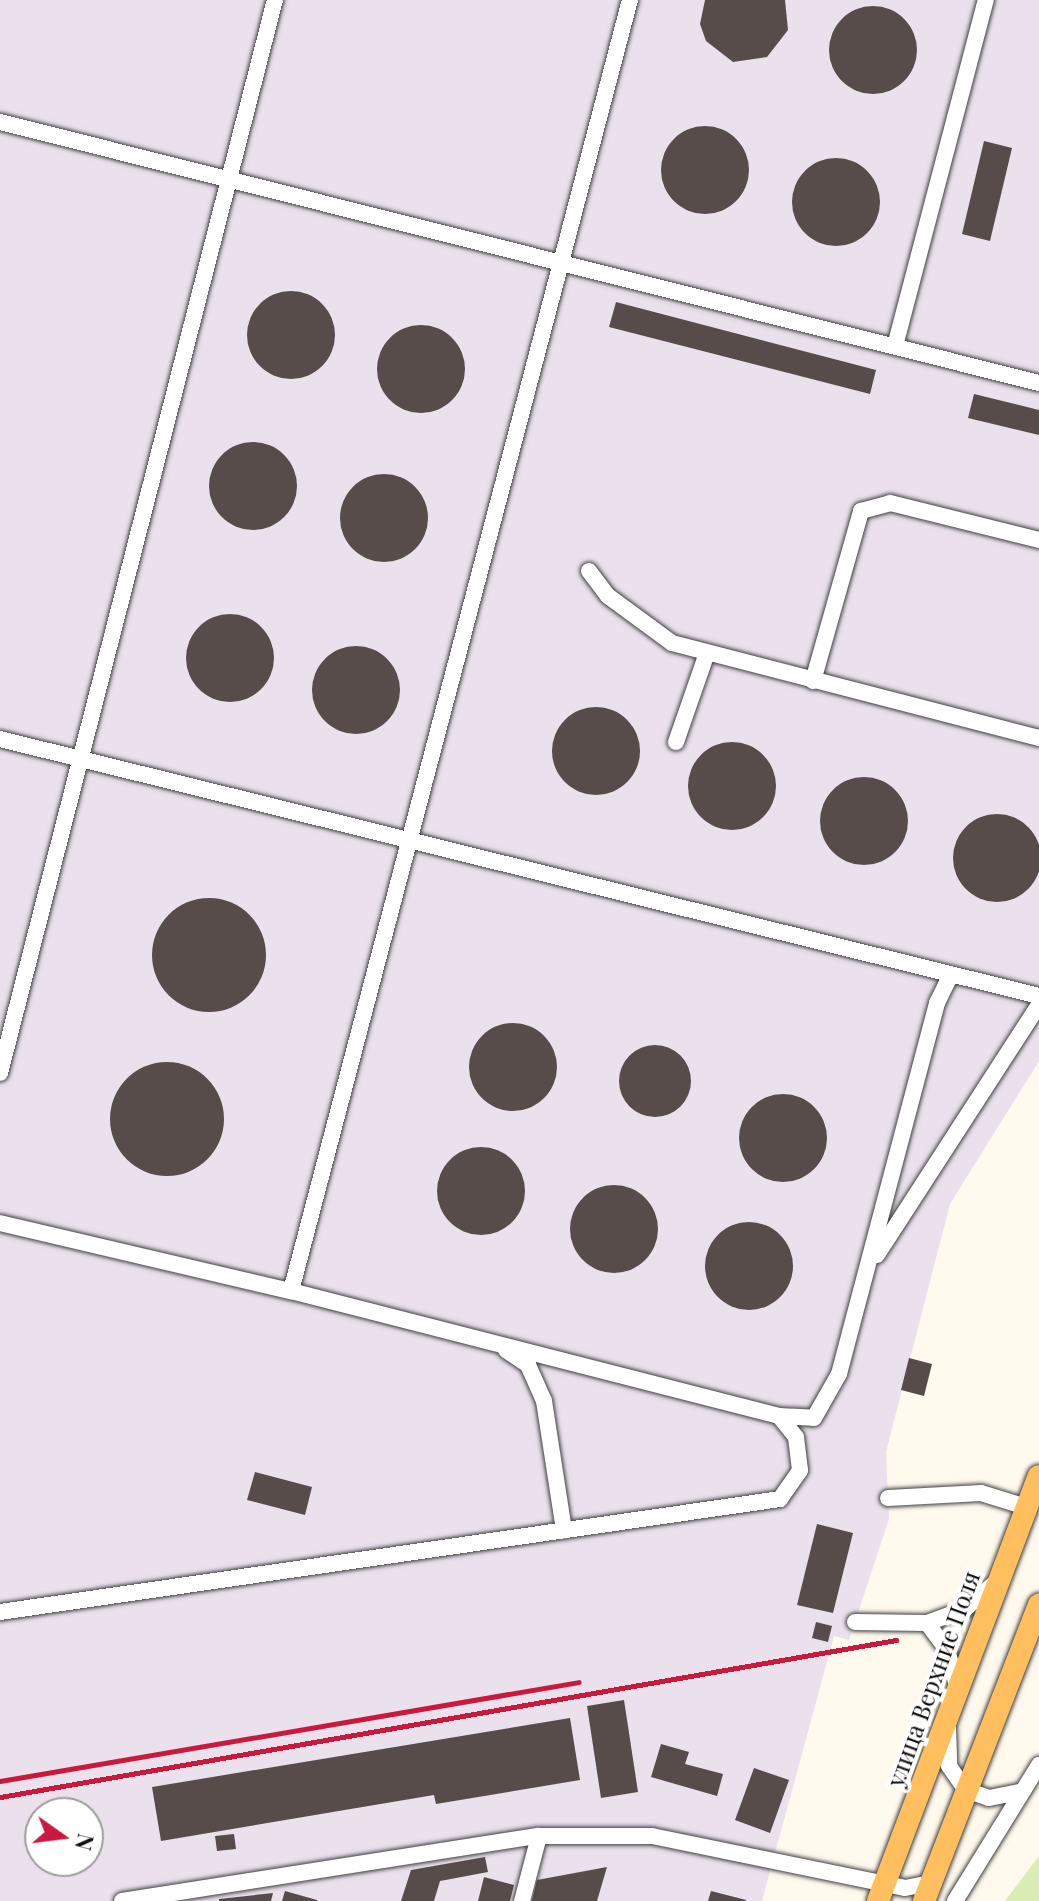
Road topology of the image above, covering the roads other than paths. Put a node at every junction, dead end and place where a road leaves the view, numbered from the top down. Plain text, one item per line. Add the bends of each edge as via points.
1 (275, 0) edge
2 (630, 0) edge
3 (986, 0) edge
4 (0, 122) edge
5 (229, 179) junction
6 (563, 260) junction
7 (895, 346) junction
8 (1039, 383) edge
9 (1039, 540) edge
10 (589, 571) dead end
11 (707, 653) junction
12 (813, 681) junction
13 (1039, 738) edge
14 (0, 739) edge
15 (676, 742) dead end
16 (80, 759) junction
17 (409, 837) junction
18 (951, 974) junction
19 (1039, 996) edge
20 (1039, 1005) edge
21 (0, 1073) edge
22 (0, 1223) edge
23 (868, 1268) junction
24 (291, 1291) junction
25 (498, 1344) junction
26 (779, 1416) junction
27 (1039, 1476) edge
28 (888, 1498) dead end
29 (1026, 1507) junction
30 (564, 1530) junction
31 (997, 1581) junction
32 (1039, 1604) edge
33 (0, 1612) edge
34 (855, 1622) dead end
35 (927, 1623) junction
36 (958, 1693) junction
37 (949, 1719) junction
38 (1039, 1765) edge
39 (966, 1790) junction
40 (1021, 1792) junction
41 (539, 1836) junction
42 (880, 1892) edge
43 (927, 1892) edge
44 (122, 1901) edge
45 (522, 1901) edge
46 (955, 1901) edge

1 - 5 street
2 - 6 street
3 - 7 street
4 - 5 street
5 - 6 street
5 - 16 street
6 - 7 street
6 - 17 street
7 - 8 street
9 - 12 street via 890,503 861,511
10 - 11 street via 608,596 672,643
11 - 12 street
11 - 15 street
12 - 13 street
14 - 16 street
16 - 17 street
16 - 21 street
17 - 18 street
17 - 24 street
18 - 19 street
18 - 23 street via 937,1003
20 - 23 street
22 - 24 street
23 - 26 street via 824,1407 814,1418
24 - 25 street
25 - 26 street
25 - 30 street via 528,1365 544,1401
26 - 30 street via 796,1437 800,1470 780,1499
27 - 29 main road, улица Верхние Поля
28 - 29 street via 981,1493
29 - 31 main road, улица Верхние Поля
30 - 33 street
31 - 35 street via 965,1609
31 - 36 main road, улица Верхние Поля
32 - 39 main road
34 - 35 street
35 - 36 street via 947,1650
36 - 37 main road, улица Верхние Поля
37 - 39 street via 949,1766
37 - 42 main road, улица Верхние Поля
38 - 40 street
39 - 40 street via 989,1798
39 - 43 main road
40 - 46 street
41 - 42 street via 652,1836
41 - 44 street
41 - 45 street
42 - 43 street

